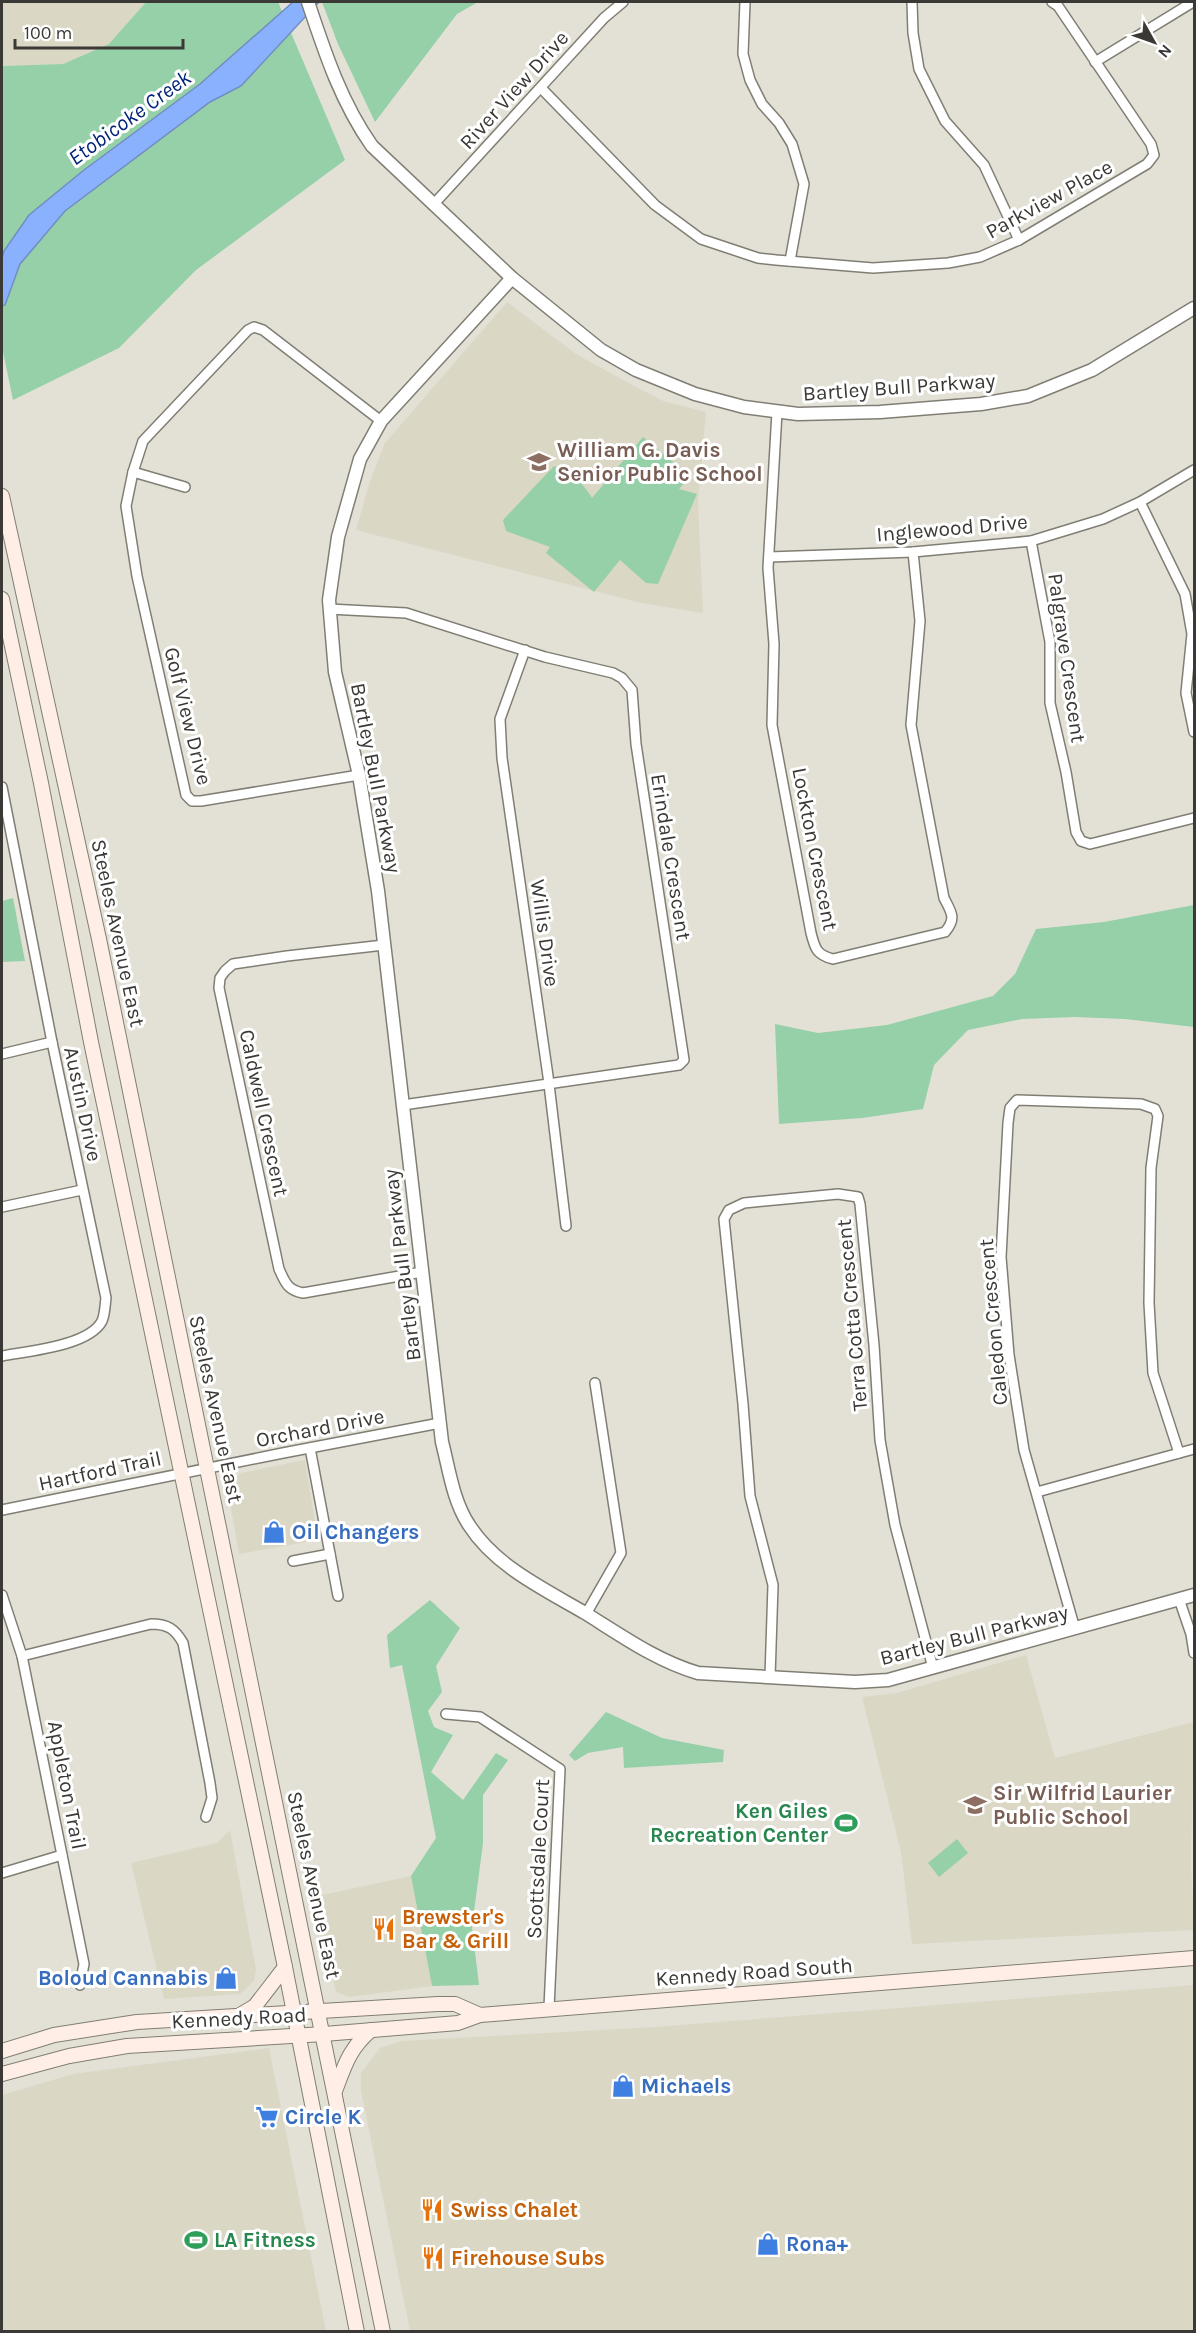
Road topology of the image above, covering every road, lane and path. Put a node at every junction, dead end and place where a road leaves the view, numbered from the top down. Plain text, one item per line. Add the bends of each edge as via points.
1 (308, 2) edge
2 (623, 2) edge
3 (745, 2) edge
4 (912, 2) edge
5 (1052, 2) edge
6 (1193, 2) edge
7 (1095, 62) junction
8 (541, 88) junction
9 (433, 205) junction
10 (1019, 240) junction
11 (790, 261) junction
12 (512, 278) junction
13 (1194, 308) edge
14 (777, 412) junction
15 (381, 421) junction
16 (1194, 470) edge
17 (133, 472) junction
18 (185, 488) dead end
19 (2, 496) edge
20 (1140, 502) junction
21 (1031, 541) junction
22 (913, 552) junction
23 (769, 557) junction
24 (2, 599) edge
25 (329, 609) junction
26 (525, 650) junction
27 (1194, 732) edge
28 (359, 775) junction
29 (2, 787) edge
30 (4, 808) edge
31 (1194, 818) edge
32 (384, 945) junction
33 (52, 1042) junction
34 (2, 1054) edge
35 (549, 1085) junction
36 (403, 1105) junction
37 (82, 1190) junction
38 (2, 1207) edge
39 (566, 1226) dead end
40 (422, 1272) junction
41 (2, 1356) edge
42 (595, 1383) dead end
43 (440, 1423) junction
44 (310, 1448) junction
45 (1194, 1449) edge
46 (1179, 1453) junction
47 (207, 1468) junction
48 (182, 1473) junction
49 (1037, 1492) junction
50 (2, 1510) edge
51 (330, 1554) junction
52 (293, 1562) dead end
53 (2, 1595) edge
54 (1194, 1595) edge
55 (338, 1596) dead end
56 (1179, 1599) junction
57 (586, 1614) junction
58 (1075, 1629) junction
59 (1194, 1653) edge
60 (22, 1656) junction
61 (933, 1668) junction
62 (770, 1677) junction
63 (446, 1714) dead end
64 (206, 1817) dead end
65 (63, 1855) junction
66 (2, 1873) edge
67 (1194, 1958) edge
68 (285, 1967) junction
69 (80, 1985) dead end
70 (549, 2008) junction
71 (319, 2012) junction
72 (292, 2013) junction
73 (480, 2015) junction
74 (238, 2016) junction
75 (371, 2030) junction
76 (324, 2034) junction
77 (298, 2036) junction
78 (2, 2051) edge
79 (2, 2074) edge
80 (335, 2091) junction
81 (357, 2331) edge
82 (383, 2331) edge

1 - 9 street, Bartley Bull Parkway via 334,80 355,122 372,146
2 - 8 street, River View Drive
3 - 11 street via 743,54 750,80 762,104 792,144 804,184
4 - 10 street via 912,33 919,69 945,121 984,165
5 - 7 street
6 - 7 street
7 - 10 street, Parkview Place via 1151,144 1154,156 1147,164
8 - 9 street, River View Drive
8 - 11 street, Parkview Place via 655,205 700,239 758,258
9 - 12 street, Bartley Bull Parkway
10 - 11 street, Parkview Place via 980,257 948,263 873,268
12 - 14 street, Bartley Bull Parkway via 600,350 636,370 695,394
12 - 15 street, Bartley Bull Parkway
13 - 14 street, Bartley Bull Parkway via 1092,370 1028,396 880,412
14 - 23 street, Lockton Crescent
15 - 17 street, Golf View Drive via 254,327 143,441
15 - 25 street, Bartley Bull Parkway via 360,459 339,537
16 - 20 street, Inglewood Drive
17 - 18 street
17 - 28 street, Golf View Drive via 126,506 137,576 186,795 192,801 201,801
19 - 47 main road, Steeles Avenue East via 99,939
20 - 21 street, Inglewood Drive via 1103,519
20 - 27 street via 1185,594 1192,634 1186,693
21 - 22 street, Inglewood Drive
21 - 31 street, Palgrave Crescent via 1050,642 1050,704 1081,841 1090,844
22 - 23 street, Inglewood Drive
22 - 23 street, Lockton Crescent via 920,621 911,725 952,924 945,932 833,959 816,951 811,933 772,724 774,644
24 - 48 main road
25 - 26 street, Erindale Crescent via 406,613
25 - 28 street, Bartley Bull Parkway via 335,672
26 - 35 street, Willis Drive via 500,719 502,758
26 - 35 street, Erindale Crescent via 613,673 632,690 636,744 684,1060 679,1065
28 - 32 street, Bartley Bull Parkway
29 - 30 street, Austin Drive
30 - 33 street, Austin Drive
32 - 36 street, Bartley Bull Parkway
32 - 40 street, Caldwell Crescent via 233,964 220,978 219,988 279,1269 287,1286 303,1293
33 - 34 street
33 - 37 street, Austin Drive
35 - 36 street, Erindale Crescent
35 - 39 street, Willis Drive
36 - 40 street, Bartley Bull Parkway
37 - 38 street
37 - 41 street, Austin Drive via 106,1298 102,1321 75,1341
40 - 43 street, Bartley Bull Parkway
42 - 57 street via 621,1553
43 - 44 street, Orchard Drive
43 - 57 street, Bartley Bull Parkway via 453,1488 469,1526 529,1580
44 - 47 street, Orchard Drive
44 - 51 street
45 - 46 street
46 - 49 street
46 - 49 street, Caledon Crescent via 1153,1373 1149,1303 1151,1168 1158,1116 1155,1109 1141,1104 1017,1100 1010,1108 1008,1123 1001,1257 1009,1355 1024,1450
47 - 48 street, Hartford Trail
47 - 71 main road, Steeles Avenue East
48 - 50 street, Hartford Trail
48 - 68 main road
49 - 58 street, Caledon Crescent
51 - 52 street
51 - 55 street
53 - 60 street, Appleton Trail
54 - 56 street, Bartley Bull Parkway
56 - 58 street, Bartley Bull Parkway
56 - 59 street
57 - 62 street, Bartley Bull Parkway via 675,1666 698,1673
58 - 61 street, Bartley Bull Parkway
60 - 64 street via 151,1624 177,1632 183,1643 210,1783 212,1798
60 - 65 street, Appleton Trail
61 - 62 street, Bartley Bull Parkway via 888,1680 855,1682
61 - 62 street, Terra Cotta Crescent via 896,1525 880,1440 861,1204 858,1197 838,1194 744,1203 729,1210 724,1219 750,1496 773,1585
63 - 70 street, Scottsdale Court via 480,1717 560,1769
65 - 66 street
65 - 69 street, Appleton Trail via 84,1964
67 - 70 main road, Kennedy Road South
68 - 72 main road
68 - 74 main road via 255,2006
70 - 73 main road, Kennedy Road South
71 - 72 main road, Kennedy Road
71 - 73 main road, Kennedy Road South via 455,2004
71 - 76 main road, Steeles Avenue East
72 - 74 main road, Kennedy Road
72 - 77 main road
73 - 75 main road, Kennedy Road via 458,2023
74 - 78 main road, Kennedy Road via 96,2028 54,2035
75 - 76 main road, Kennedy Road
75 - 80 main road via 351,2050
76 - 77 main road, Kennedy Road
76 - 80 main road, Steeles Avenue East
77 - 79 main road, Kennedy Road via 127,2046
77 - 81 main road
80 - 82 main road, Steeles Avenue East

